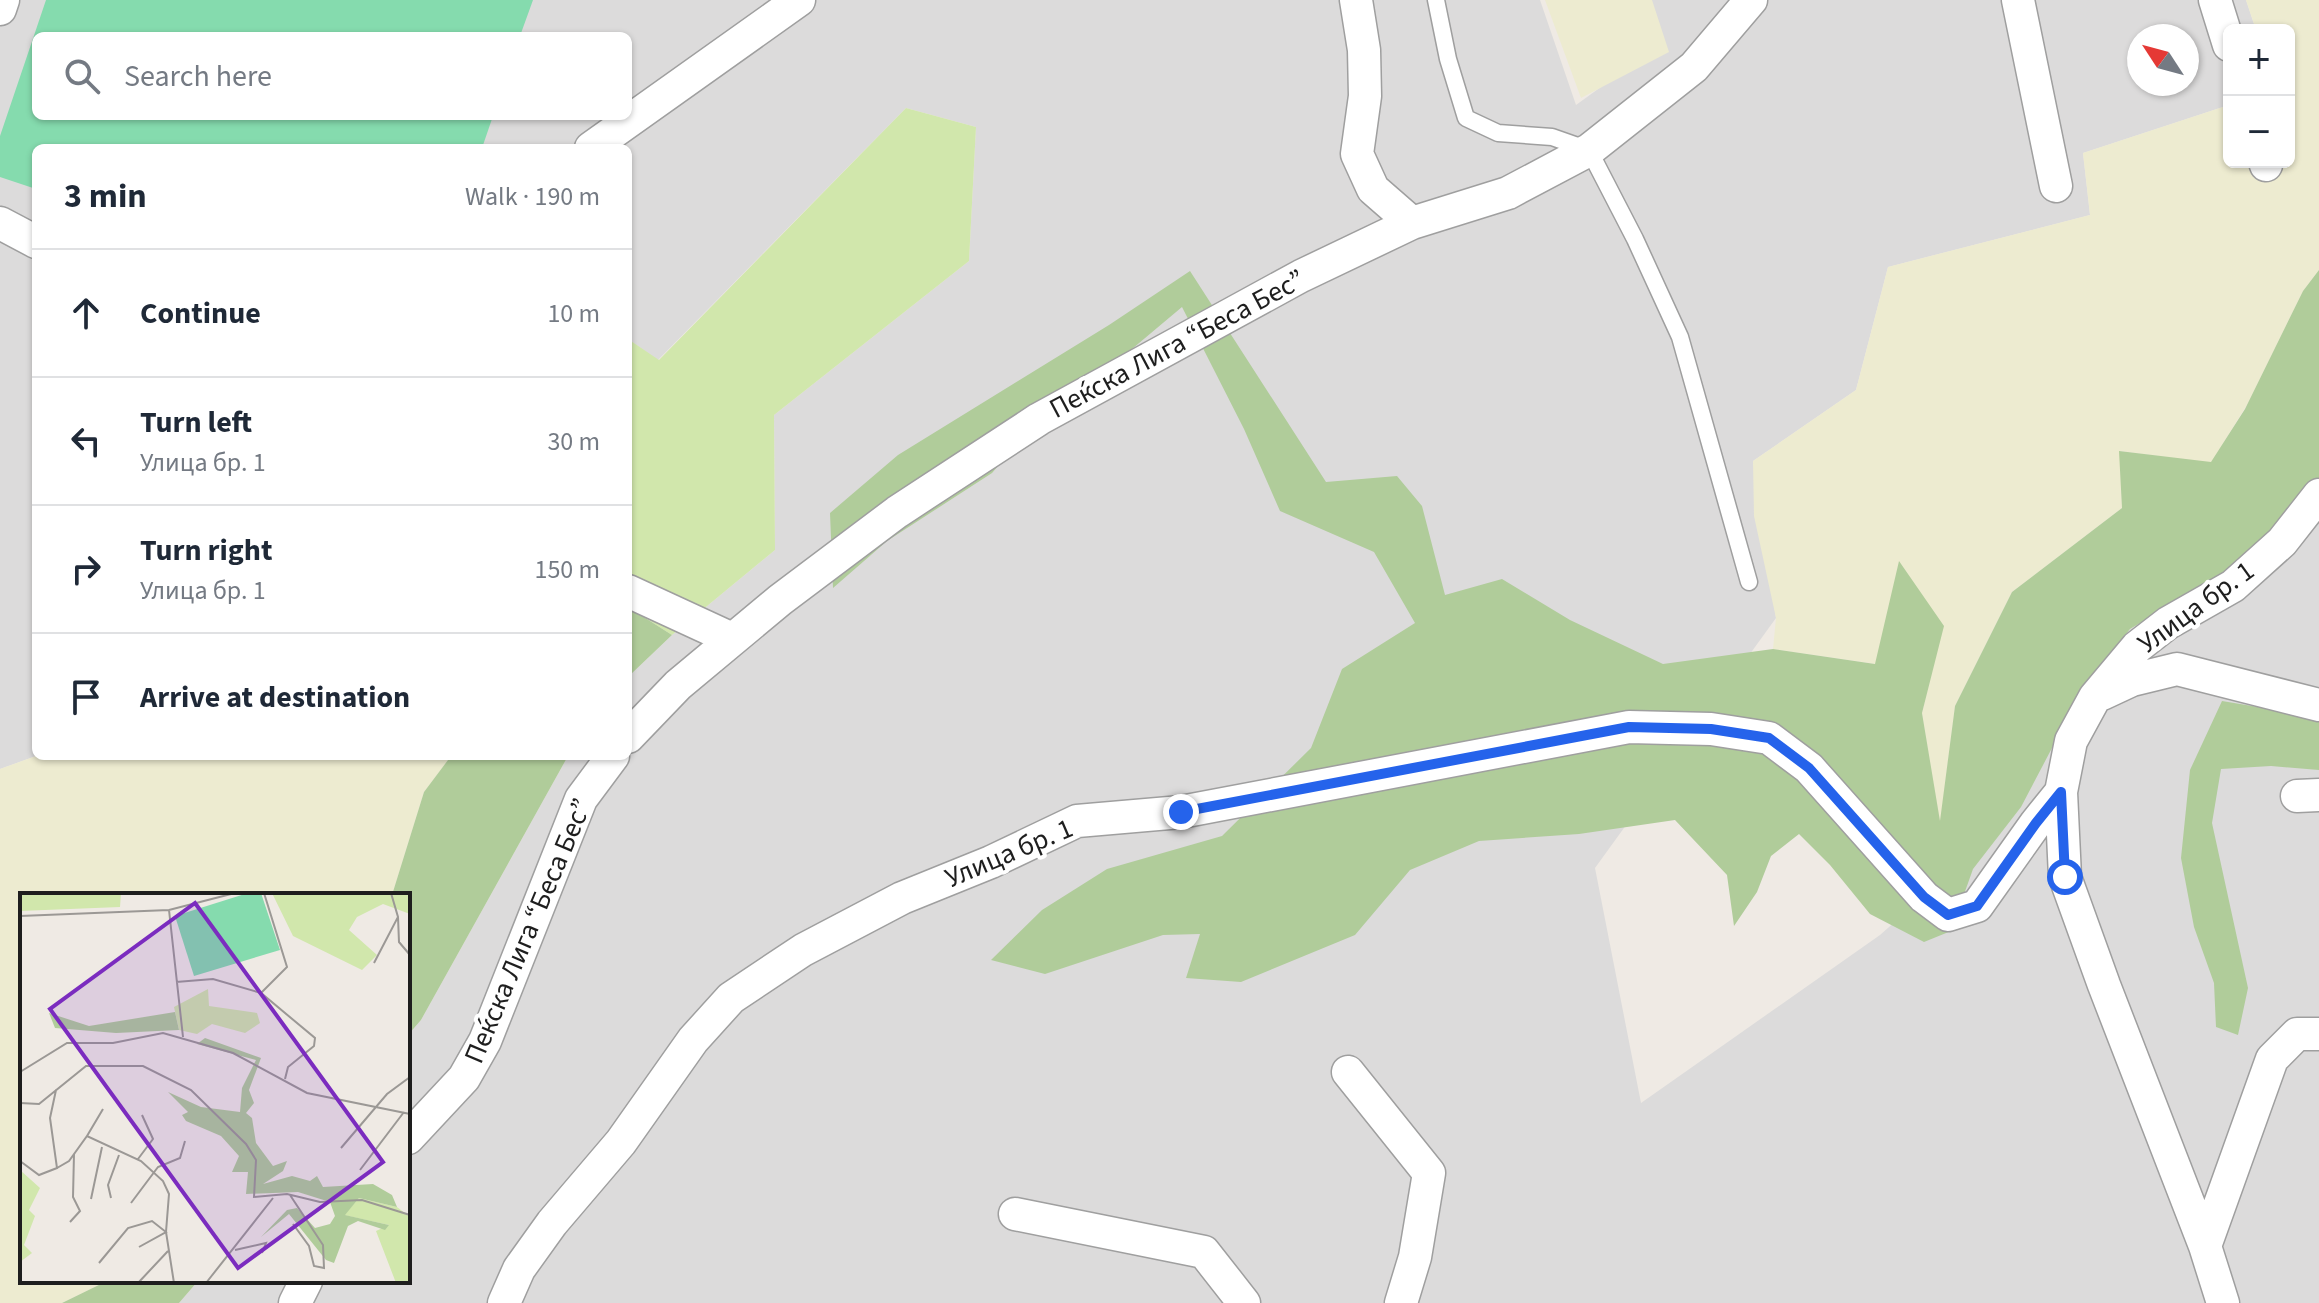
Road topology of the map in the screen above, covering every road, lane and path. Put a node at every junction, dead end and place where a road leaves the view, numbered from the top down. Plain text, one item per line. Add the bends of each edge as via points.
1 (3, 0) edge
2 (799, 0) edge
3 (1356, 0) edge
4 (1436, 0) edge
5 (1751, 0) edge
6 (2018, 0) edge
7 (2215, 0) edge
8 (0, 9) edge
9 (2223, 26) edge
10 (632, 119) edge
11 (630, 120) edge
12 (597, 144) edge
13 (1589, 150) junction
14 (2056, 186) dead end
15 (0, 223) edge
16 (1412, 223) junction
17 (32, 240) edge
18 (2319, 495) edge
19 (1749, 582) dead end
20 (632, 593) edge
21 (732, 639) junction
22 (2095, 697) junction
23 (2319, 705) edge
24 (632, 733) edge
25 (610, 760) edge
26 (2061, 792) junction
27 (2319, 1034) edge
28 (1348, 1072) dead end
29 (410, 1136) edge
30 (1015, 1214) dead end
31 (2205, 1246) junction
32 (305, 1283) edge
33 (295, 1303) edge
34 (504, 1303) edge
35 (1244, 1303) edge
36 (1401, 1303) edge
37 (2223, 1303) edge

1 - 8 street
2 - 10 street
3 - 16 street via 1365,96 1357,154 1373,189
4 - 13 lane via 1466,118 1498,133 1552,137
5 - 13 street, Пеќска Лига “Беса Бес” via 1694,67
6 - 14 street
7 - 9 street
11 - 12 street
13 - 16 street, Пеќска Лига “Беса Бес” via 1508,193
13 - 19 lane via 1680,337
15 - 17 street
16 - 21 street, Пеќска Лига “Беса Бес” via 1301,276 1039,419 897,512
18 - 22 street, Улица бр. 1 via 2282,542 2233,586 2137,647
20 - 21 street
21 - 24 street, Пеќска Лига “Беса Бес”
22 - 23 street via 2132,680 2177,669
22 - 26 street, Улица бр. 1 via 2071,741
25 - 29 street, Пеќска Лига “Беса Бес” via 581,799 485,1041 464,1078
26 - 31 street via 2065,877
26 - 34 street, Улица бр. 1 via 1977,906 1948,915 1924,897 1809,768 1769,738 1711,729 1629,727 1181,812 1077,821 902,898 803,950 731,998 552,1223 519,1269
27 - 31 street via 2297,1034 2272,1059
28 - 36 street via 1429,1173 1415,1257
30 - 35 street via 1204,1252
31 - 37 street
32 - 33 street

